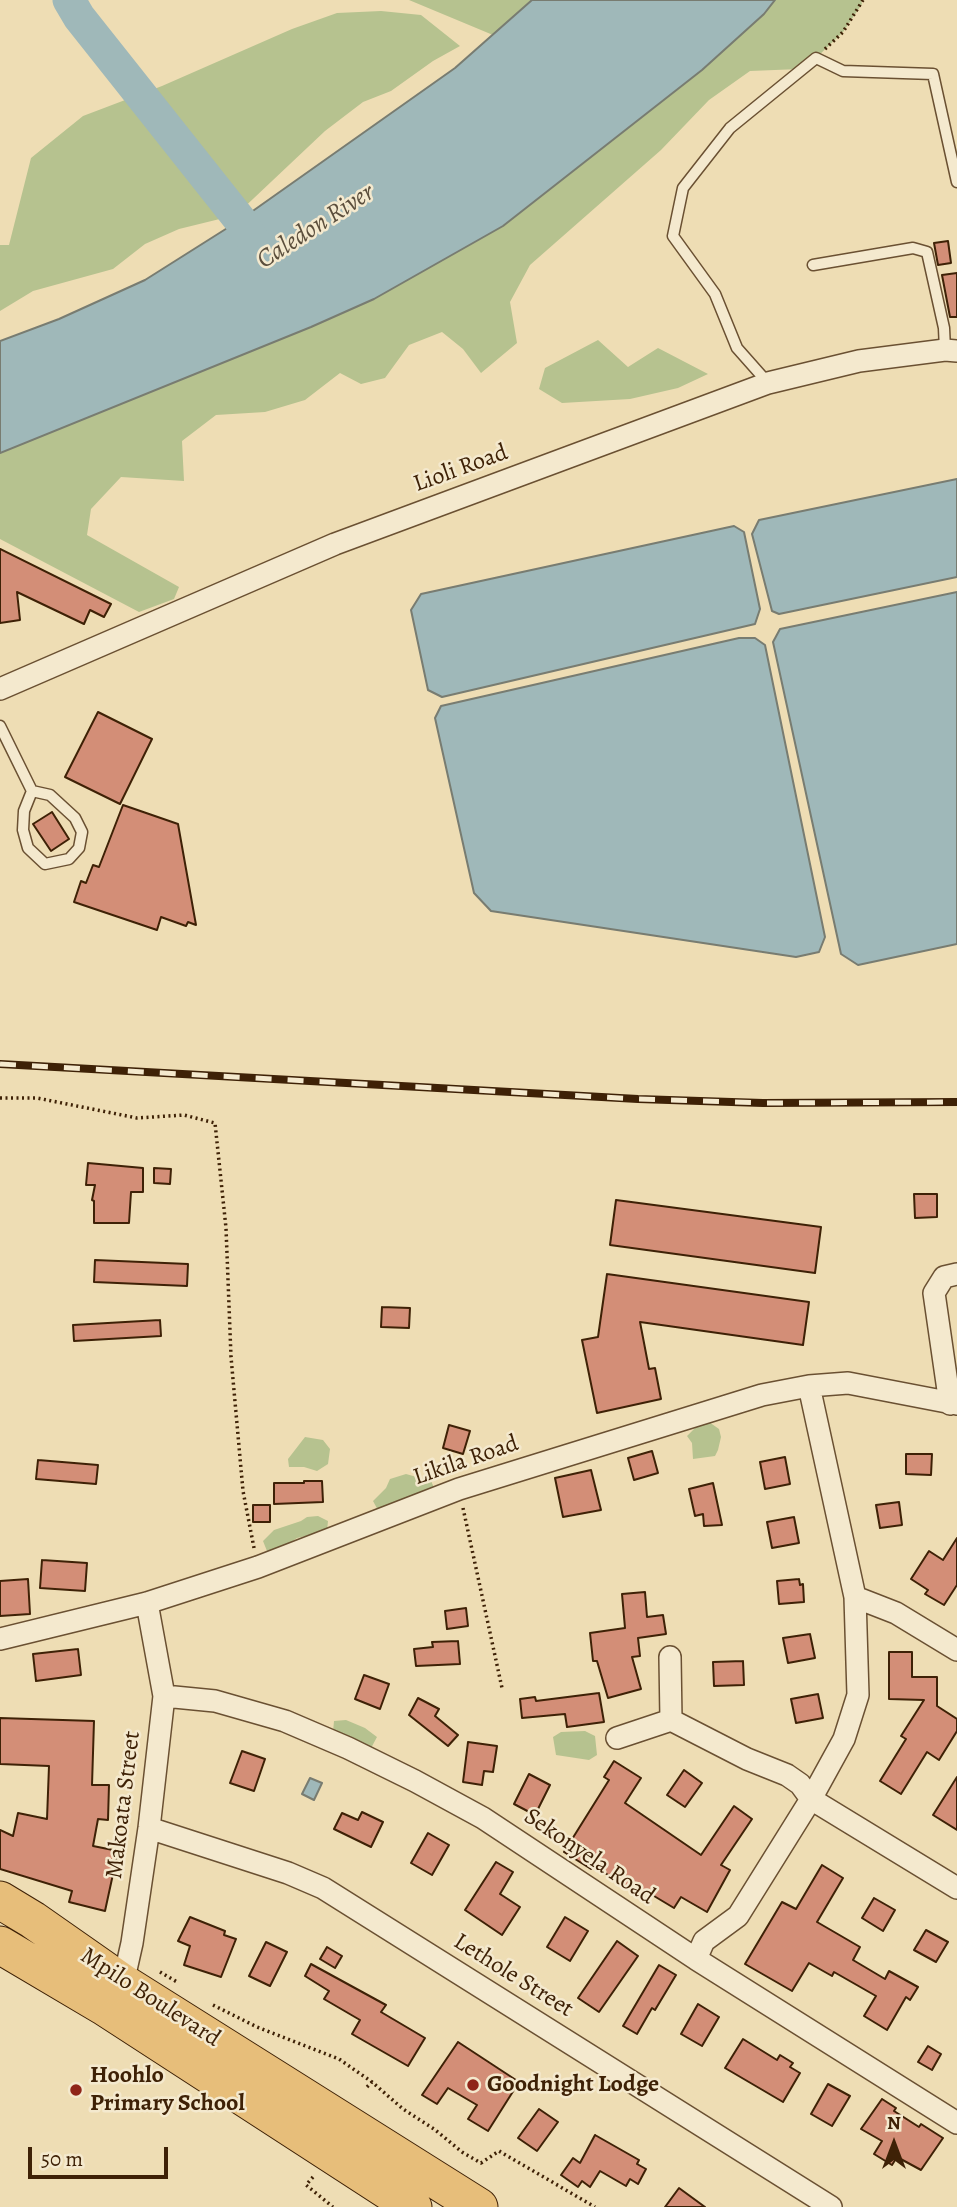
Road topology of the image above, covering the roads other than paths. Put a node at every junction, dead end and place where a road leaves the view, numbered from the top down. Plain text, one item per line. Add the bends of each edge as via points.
1 (957, 182) edge
2 (813, 265) dead end
3 (951, 351) edge
4 (768, 383) junction
5 (0, 689) edge
6 (0, 726) edge
7 (32, 791) junction
8 (957, 1274) edge
9 (810, 1386) junction
10 (953, 1404) edge
11 (855, 1597) junction
12 (147, 1603) junction
13 (0, 1639) edge
14 (957, 1650) edge
15 (670, 1657) dead end
16 (164, 1696) junction
17 (671, 1720) junction
18 (617, 1738) dead end
19 (811, 1799) junction
20 (149, 1828) junction
21 (957, 1888) edge
22 (0, 1900) edge
23 (0, 1945) edge
24 (696, 1959) junction
25 (118, 1982) junction
26 (957, 2123) edge
27 (404, 2194) edge
28 (479, 2207) edge
29 (831, 2207) edge

1 - 4 lane via 933,74 843,71 816,58 730,128 683,188 673,236 715,295 737,348
2 - 3 lane via 914,248 927,252
3 - 4 street, Lioli Road via 859,361
4 - 5 street, Lioli Road via 335,544
6 - 7 lane
7 - 7 lane via 24,811 28,848 45,864 69,859 79,848 82,832 75,818 50,795
8 - 10 street via 944,1277 934,1293
9 - 10 street, Likila Road via 848,1384
9 - 11 street
9 - 12 street, Likila Road via 762,1395 459,1489 258,1567
11 - 14 street via 896,1613
11 - 19 street via 858,1695 844,1739
12 - 13 street, Likila Road
12 - 16 street, Makoata Street
15 - 17 street
16 - 20 street, Makoata Street
16 - 24 street, Sekonyela Road via 246,1708 393,1770 483,1818
17 - 18 street
17 - 19 street via 787,1775
19 - 21 street
19 - 24 street via 738,1916 704,1941
20 - 25 street, Makoata Street
20 - 29 street, Lethole Street via 323,1888
22 - 25 highway, Mpilo Boulevard
23 - 25 highway, Mpilo Boulevard
24 - 26 street, Sekonyela Road
25 - 27 highway, Mpilo Boulevard
27 - 28 highway, Mpilo Boulevard

